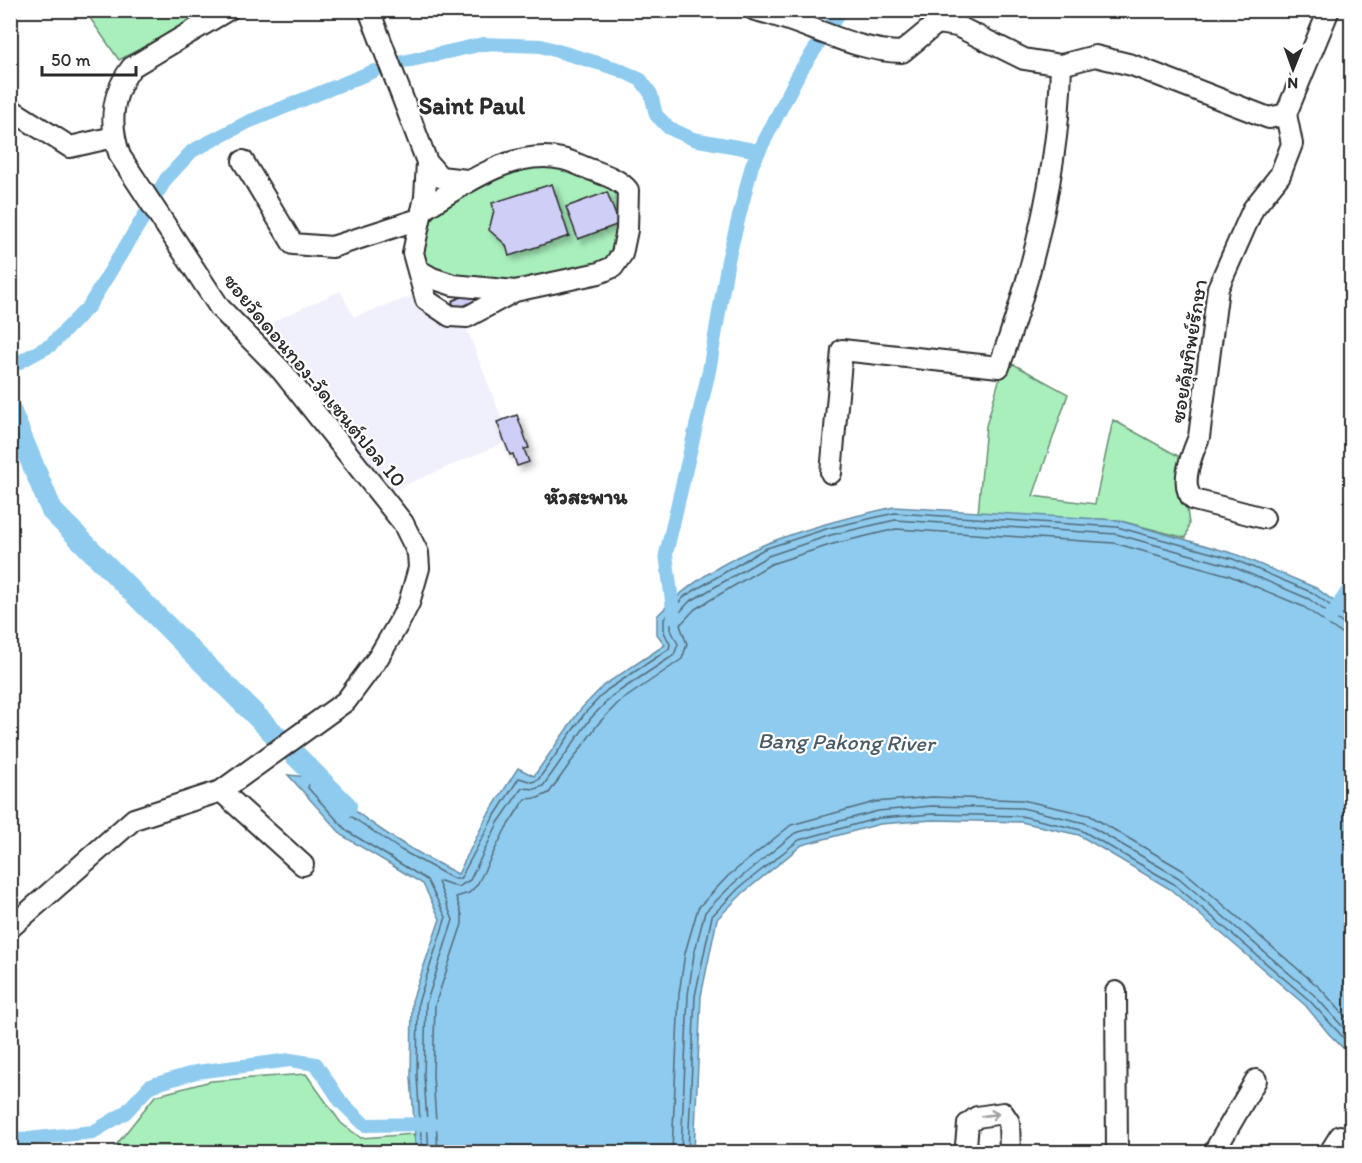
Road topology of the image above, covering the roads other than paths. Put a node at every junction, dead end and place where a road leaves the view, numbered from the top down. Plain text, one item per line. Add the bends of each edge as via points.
1 (228, 10) edge
2 (369, 10) edge
3 (755, 10) edge
4 (1329, 10) edge
5 (1060, 65) junction
6 (10, 109) edge
7 (1286, 114) junction
8 (114, 137) junction
9 (243, 161) dead end
10 (428, 162) junction
11 (467, 180) junction
12 (421, 214) junction
13 (418, 270) junction
14 (515, 291) junction
15 (831, 473) dead end
16 (1264, 518) dead end
17 (221, 791) junction
18 (303, 865) dead end
19 (10, 928) edge
20 (1116, 992) dead end
21 (1256, 1080) dead end
22 (972, 1152) edge
23 (1010, 1152) edge
24 (1117, 1152) edge
25 (1214, 1152) edge

1 - 8 street, ซอยวัดดอนทอง-วัดเซนต์ปอล 10 via 132,67 117,91
2 - 10 street
3 - 5 street via 786,17 882,52 902,52 937,23 957,26 1024,59
4 - 7 street
5 - 7 street via 1095,56 1132,65 1269,118
5 - 15 street via 1054,149 1042,222 1026,288 999,367 842,350
6 - 8 street via 70,147
7 - 16 street, ซอยคุ้มทิพย์รักษา via 1292,144 1280,176 1253,209 1218,288 1199,436 1186,488 1194,500
8 - 17 street, ซอยวัดดอนทอง-วัดเซนต์ปอล 10 via 120,156 220,308 282,371 403,523 418,553 416,584 401,619 346,701
9 - 12 street via 293,244 332,247
10 - 11 street via 440,177
10 - 12 street
11 - 12 street
11 - 14 street via 543,157 562,159 616,179 628,190 627,230 622,254 614,267
12 - 13 street via 413,253
13 - 14 street via 453,285
13 - 14 street via 426,300 450,316 467,317
17 - 18 street
17 - 19 street, ซอยวัดดอนทอง-วัดเซนต์ปอล 10 via 134,819
20 - 24 street
21 - 25 street
22 -> 23 street via 966,1145 968,1124 977,1117 1003,1113 1009,1122

